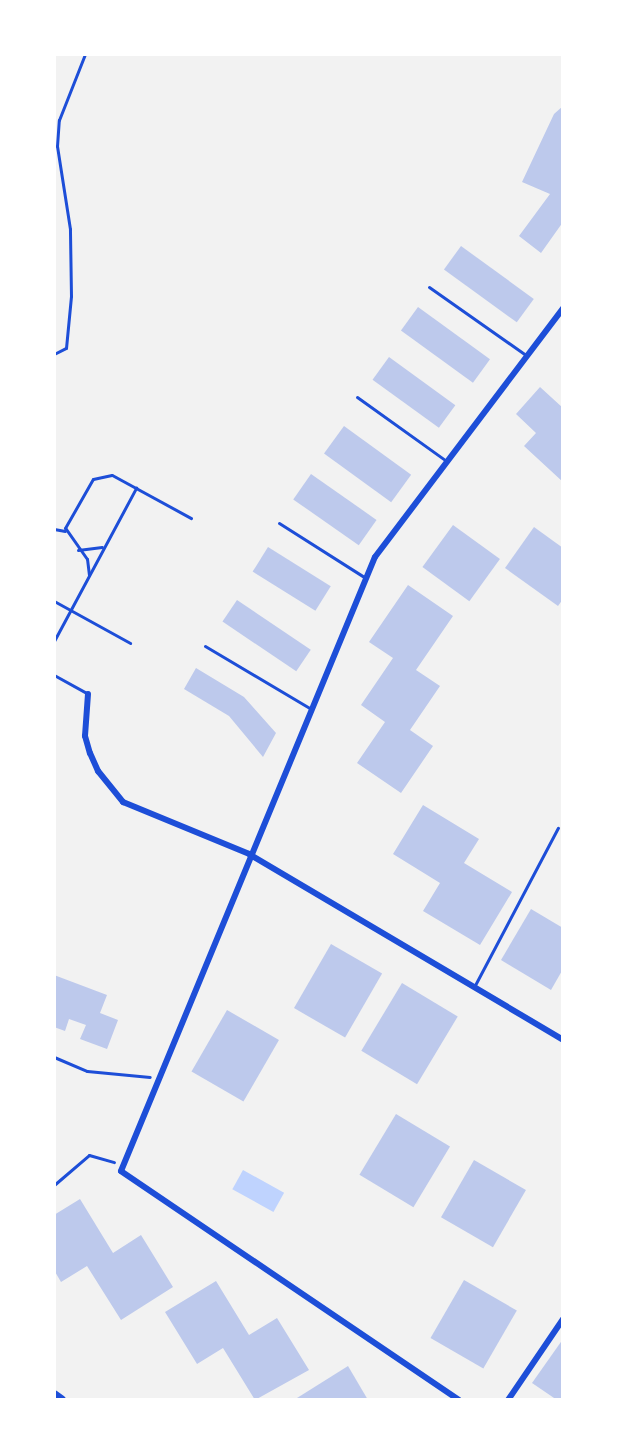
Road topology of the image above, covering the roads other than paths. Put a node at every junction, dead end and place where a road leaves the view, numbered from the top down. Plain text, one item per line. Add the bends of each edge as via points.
1 (429, 287) dead end
2 (563, 308) edge
3 (560, 317) edge
4 (527, 356) junction
5 (357, 397) dead end
6 (447, 462) junction
7 (136, 488) junction
8 (191, 518) dead end
9 (279, 523) dead end
10 (54, 529) edge
11 (65, 531) junction
12 (105, 546) junction
13 (78, 550) junction
14 (89, 575) junction
15 (366, 578) junction
16 (54, 601) edge
17 (71, 610) junction
18 (54, 641) edge
19 (130, 643) dead end
20 (205, 646) dead end
21 (54, 675) edge
22 (88, 694) joint
23 (311, 709) junction
24 (558, 828) dead end
25 (249, 854) junction
26 (474, 987) junction
27 (563, 1040) edge
28 (563, 1319) edge
29 (54, 1395) edge
30 (61, 1400) edge
31 (459, 1400) edge
32 (508, 1400) edge

1 - 4 lane
2 - 3 street
3 - 4 street
4 - 6 street
5 - 6 lane
6 - 15 street via 375,557
7 - 8 lane
7 - 11 lane via 112,475 93,479
7 - 12 lane
9 - 15 lane
10 - 11 lane
11 - 13 lane
12 - 13 lane
12 - 14 lane
13 - 14 lane via 87,559
14 - 17 lane
15 - 23 street
16 - 17 lane
17 - 18 lane
17 - 19 lane
20 - 23 lane
21 - 22 lane
22 - 25 street via 85,736 90,753 123,802
23 - 25 street
24 - 26 lane
25 - 26 street
25 - 31 street via 121,1171
26 - 27 street
28 - 32 street
29 - 30 highway

